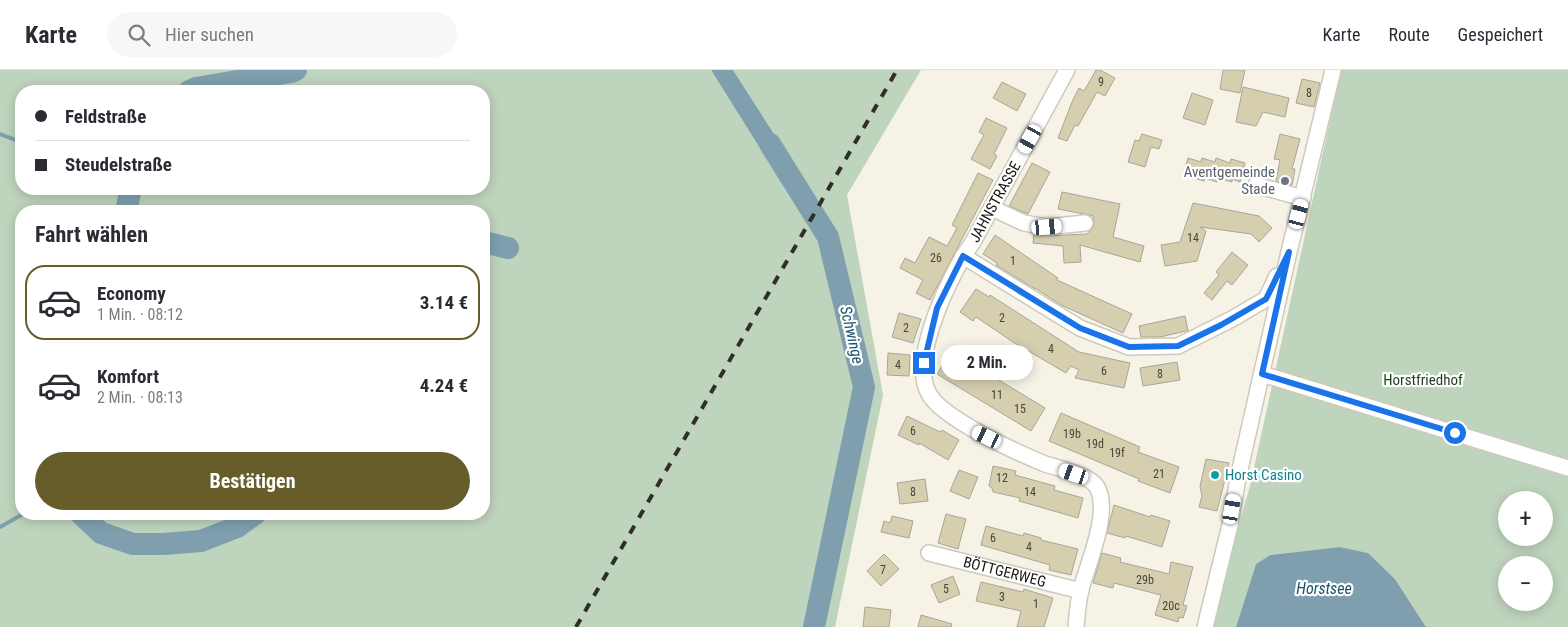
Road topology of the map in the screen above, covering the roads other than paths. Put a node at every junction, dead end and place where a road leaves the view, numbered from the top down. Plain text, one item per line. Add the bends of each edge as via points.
1 (1068, 70) edge
2 (1333, 70) edge
3 (1256, 185) dead end
4 (1303, 198) junction
5 (992, 208) junction
6 (1085, 223) dead end
7 (1289, 252) junction
8 (963, 256) junction
9 (1262, 374) junction
10 (1568, 468) edge
11 (929, 553) dead end
12 (1081, 591) junction
13 (1076, 627) edge
14 (1205, 627) edge

1 - 5 street, JAHNSTRASSE
2 - 4 street
3 - 4 street
4 - 7 street
5 - 6 street via 1024,223 1040,226
5 - 8 street, JAHNSTRASSE
7 - 8 street via 1266,299 1178,346 1129,347 1080,328
7 - 9 street
8 - 12 street, JAHNSTRASSE via 937,308 924,363 924,381 929,394 940,407 972,430 1088,479 1097,486 1103,506
9 - 10 street
9 - 14 street
11 - 12 street, BÖTTGERWEG
12 - 13 street, JAHNSTRASSE

